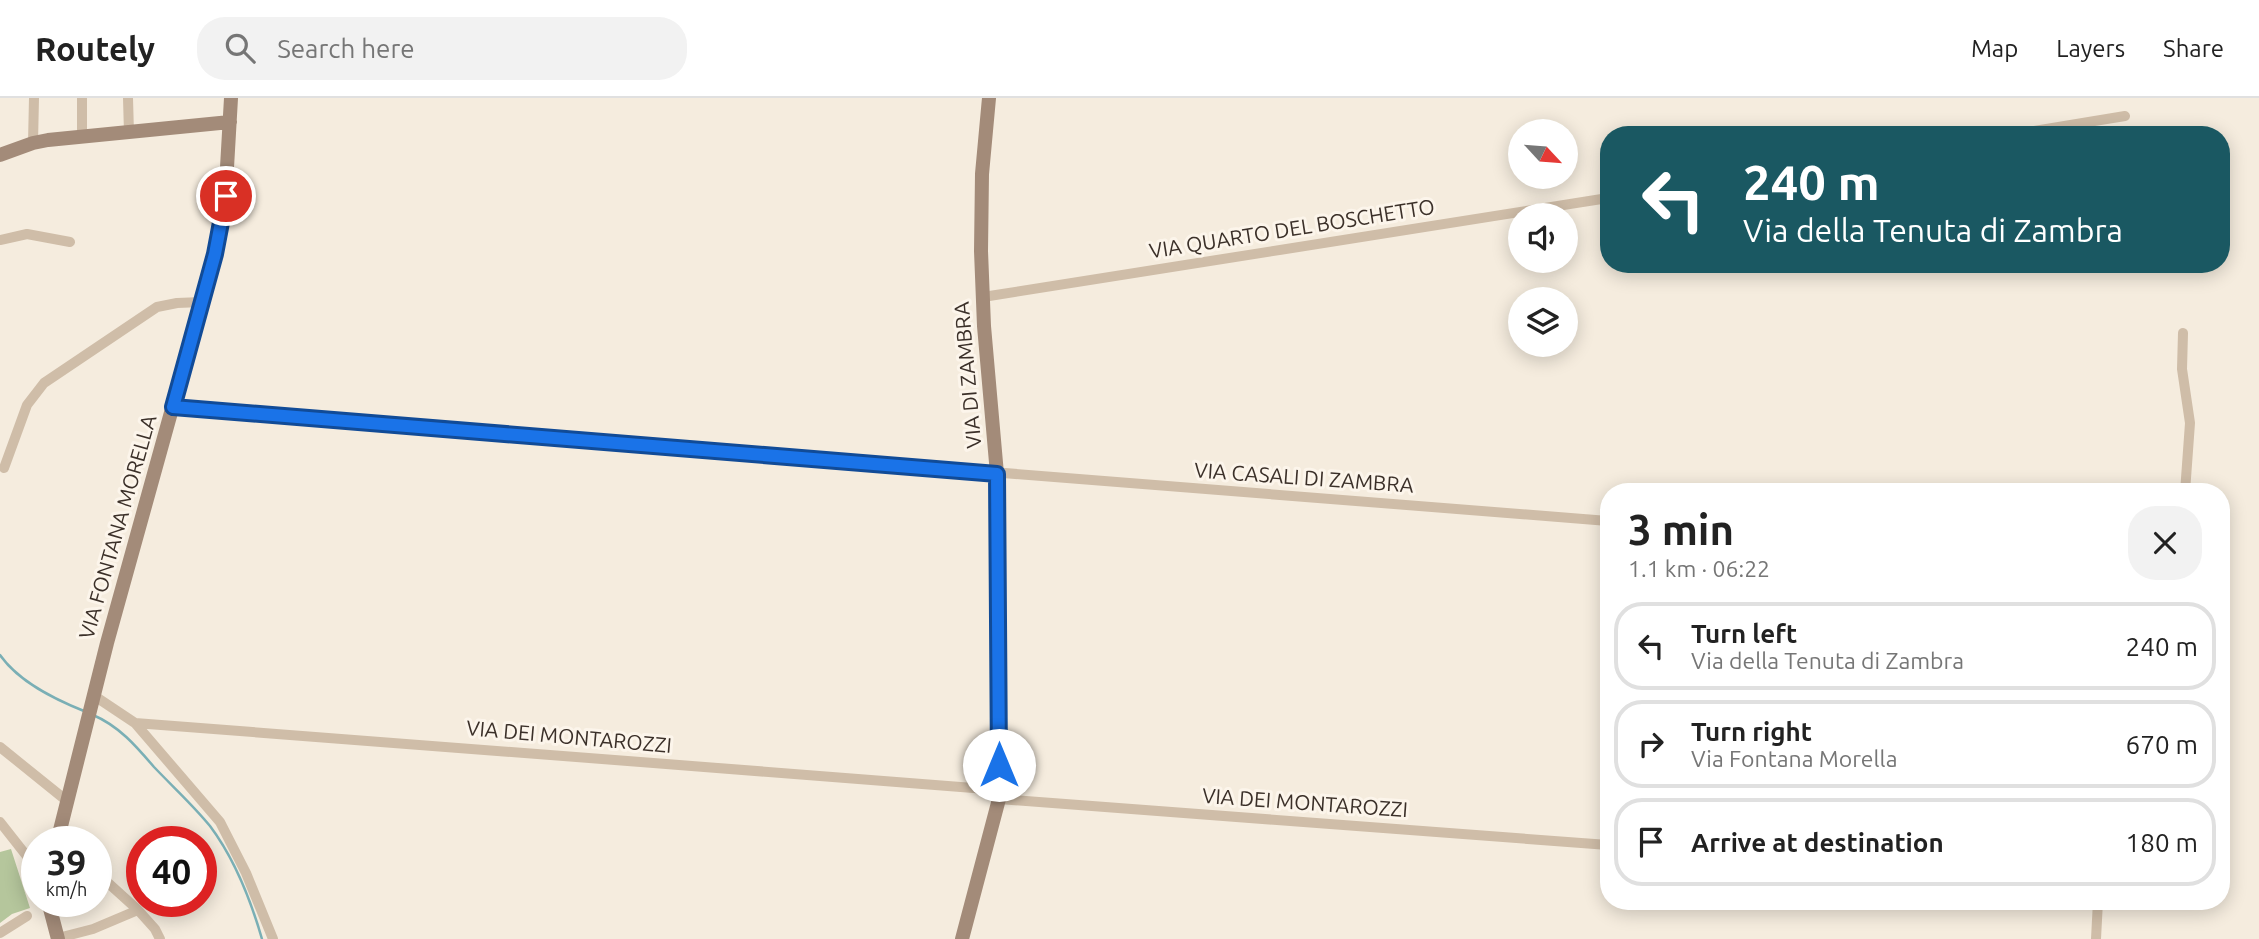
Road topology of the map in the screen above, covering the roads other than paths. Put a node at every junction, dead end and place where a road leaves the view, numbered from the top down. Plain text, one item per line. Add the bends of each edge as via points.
1 (34, 98) edge
2 (82, 98) edge
3 (128, 98) edge
4 (230, 98) edge
5 (989, 98) edge
6 (2125, 116) dead end
7 (230, 122) junction
8 (2064, 126) edge
9 (129, 133) junction
10 (82, 136) junction
11 (33, 143) junction
12 (0, 155) edge
13 (1600, 199) edge
14 (0, 240) edge
15 (70, 242) dead end
16 (983, 297) junction
17 (202, 302) junction
18 (2183, 333) dead end
19 (173, 407) junction
20 (4, 468) dead end
21 (997, 474) junction
22 (2186, 483) edge
23 (1600, 520) edge
24 (92, 699) junction
25 (135, 723) junction
26 (0, 747) edge
27 (999, 794) junction
28 (67, 801) junction
29 (0, 822) edge
30 (61, 826) edge
31 (1600, 844) edge
32 (21, 849) edge
33 (112, 886) edge
34 (126, 899) edge
35 (2098, 910) edge
36 (126, 915) edge
37 (25, 917) edge
38 (52, 917) edge
39 (144, 917) edge
40 (0, 933) edge
41 (58, 939) edge
42 (160, 939) edge
43 (273, 939) edge
44 (962, 939) edge
45 (2096, 939) edge

1 - 11 street
2 - 10 street
3 - 9 street
4 - 7 street, VIA FONTANA MORELLA
5 - 16 street, VIA DI ZAMBRA via 982,184
6 - 8 street
7 - 9 street
7 - 17 street, VIA FONTANA MORELLA via 224,210
9 - 10 street
10 - 11 street
11 - 12 street
13 - 16 street, VIA QUARTO DEL BOSCHETTO
14 - 15 street via 27,234
16 - 21 street, VIA DI ZAMBRA
17 - 19 street, VIA FONTANA MORELLA
17 - 20 street via 173,303 152,310 48,379 27,405
18 - 22 street via 2182,369 2190,423
19 - 21 street, VIA CASALI DI ZAMBRA
19 - 24 street, VIA FONTANA MORELLA
21 - 23 street, VIA CASALI DI ZAMBRA
21 - 27 street, VIA DI ZAMBRA
24 - 25 street
24 - 28 street, VIA FONTANA MORELLA
25 - 27 street, VIA DEI MONTAROZZI
25 - 43 street via 223,828
26 - 28 street
27 - 31 street, VIA DEI MONTAROZZI
27 - 44 street, VIA DI ZAMBRA
28 - 30 street, VIA FONTANA MORELLA
29 - 32 street
33 - 34 street
35 - 45 street
36 - 41 street
37 - 40 street
38 - 41 street
39 - 42 street

